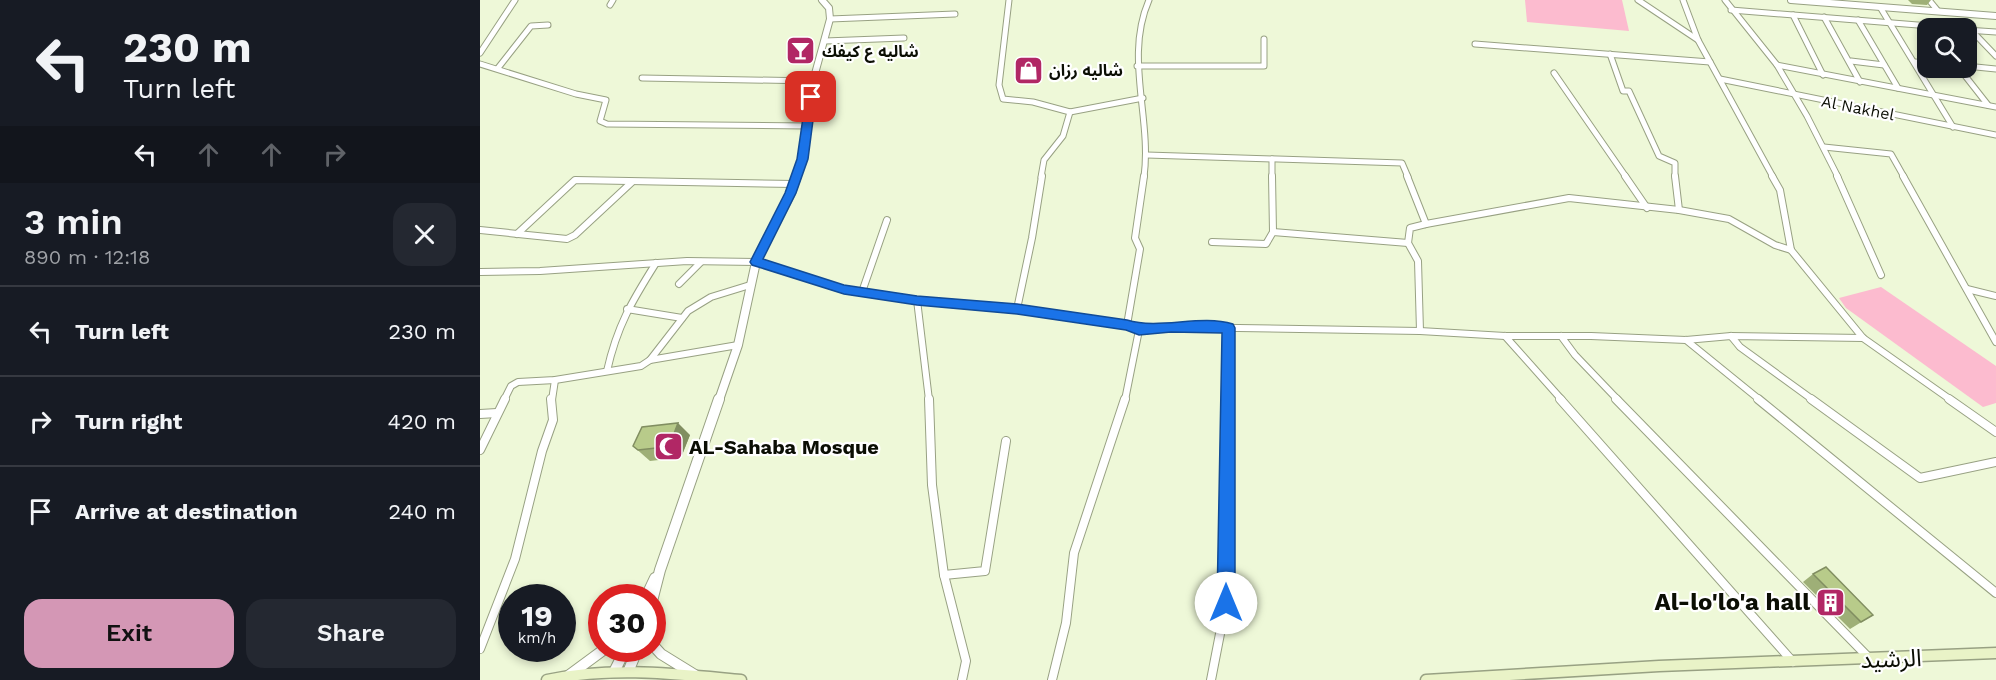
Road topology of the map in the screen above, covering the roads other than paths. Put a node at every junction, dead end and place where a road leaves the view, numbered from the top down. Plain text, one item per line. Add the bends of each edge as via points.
1 (515, 0) edge
2 (613, 0) edge
3 (822, 0) edge
4 (1009, 0) edge
5 (1149, 0) edge
6 (1638, 0) edge
7 (1683, 0) edge
8 (1725, 0) edge
9 (1791, 0) edge
10 (1929, 0) edge
11 (1819, 1) edge
12 (610, 5) dead end
13 (1880, 7) junction
14 (1731, 10) junction
15 (1938, 11) junction
16 (955, 14) dead end
17 (1792, 15) junction
18 (1996, 16) edge
19 (1824, 17) junction
20 (830, 19) junction
21 (1858, 20) junction
22 (1890, 23) junction
23 (548, 25) dead end
24 (1917, 26) edge
25 (1977, 31) edge
26 (1996, 32) edge
27 (904, 38) dead end
28 (1977, 38) edge
29 (1264, 39) dead end
30 (1698, 40) junction
31 (825, 41) junction
32 (1475, 44) dead end
33 (480, 52) edge
34 (1610, 54) junction
35 (1996, 56) edge
36 (1710, 62) junction
37 (1851, 62) junction
38 (1915, 62) joint
39 (480, 64) edge
40 (1777, 65) junction
41 (1884, 65) junction
42 (1137, 66) junction
43 (1977, 67) edge
44 (498, 68) junction
45 (1996, 69) edge
46 (1554, 73) dead end
47 (1823, 75) junction
48 (642, 78) dead end
49 (1967, 78) edge
50 (1720, 79) junction
51 (813, 81) junction
52 (1860, 82) junction
53 (1898, 88) junction
54 (1935, 94) junction
55 (1797, 96) junction
56 (1143, 98) junction
57 (1988, 105) junction
58 (1996, 107) edge
59 (1070, 112) junction
60 (807, 126) junction
61 (1953, 127) junction
62 (1996, 135) edge
63 (1824, 147) junction
64 (1147, 155) junction
65 (1272, 159) junction
66 (632, 182) junction
67 (794, 184) junction
68 (1647, 208) junction
69 (1679, 210) junction
70 (887, 220) dead end
71 (1426, 224) junction
72 (480, 230) edge
73 (1273, 232) junction
74 (517, 234) junction
75 (1212, 242) dead end
76 (1408, 243) junction
77 (1791, 250) junction
78 (701, 262) junction
79 (756, 262) junction
80 (656, 263) junction
81 (480, 272) edge
82 (1881, 274) dead end
83 (679, 284) dead end
84 (750, 285) junction
85 (1967, 289) junction
86 (862, 292) junction
87 (1996, 296) edge
88 (917, 300) junction
89 (627, 309) junction
90 (1017, 309) junction
91 (682, 318) junction
92 (1127, 325) junction
93 (1228, 328) junction
94 (1139, 330) junction
95 (1420, 331) junction
96 (1505, 336) junction
97 (1562, 336) junction
98 (1731, 336) junction
99 (1863, 338) junction
100 (1686, 340) junction
101 (1996, 342) edge
102 (738, 345) junction
103 (650, 360) junction
104 (607, 371) junction
105 (555, 380) junction
106 (497, 413) junction
107 (480, 414) edge
108 (1996, 432) edge
109 (1006, 441) dead end
110 (480, 450) edge
111 (1996, 462) edge
112 (660, 570) junction
113 (944, 575) junction
114 (653, 584) edge
115 (656, 584) edge
116 (1996, 592) edge
117 (480, 649) edge
118 (1996, 653) edge
119 (666, 658) edge
120 (1871, 660) junction
121 (588, 661) edge
122 (619, 662) edge
123 (632, 662) edge
124 (1793, 662) junction
125 (614, 672) junction
126 (628, 672) junction
127 (568, 676) junction
128 (698, 677) junction
129 (547, 680) edge
130 (741, 680) edge
131 (962, 680) edge
132 (1052, 680) edge
133 (1211, 680) edge
134 (1426, 680) edge

1 - 33 street
2 - 12 street
3 - 20 street via 831,11
4 - 59 street via 999,85 1002,99
5 - 42 street via 1142,16
6 - 30 street
7 - 30 street
8 - 14 street
9 - 11 street
10 - 15 street
11 - 13 street
13 - 15 street
13 - 22 street
14 - 17 street
14 - 40 street
15 - 18 street
16 - 20 street
17 - 19 street
17 - 47 street
19 - 21 street
19 - 37 street
20 - 31 street
21 - 22 street
21 - 41 street
22 - 24 street
22 - 38 street
23 - 44 street via 531,26
25 - 26 street
27 - 31 street
28 - 35 street
29 - 42 street via 1264,66
30 - 36 street
31 - 51 street
32 - 34 street
34 - 36 street
34 - 69 street via 1623,91 1629,92 1659,156 1675,163
36 - 50 street
37 - 41 street
37 - 52 street
38 - 54 street
39 - 44 street
40 - 47 street
40 - 55 street
41 - 53 street
42 - 56 street
43 - 45 street
44 - 60 street via 606,100 600,121 607,124
46 - 68 street
47 - 52 street
48 - 51 street
49 - 57 street
50 - 55 street, Al Nakhel
50 - 77 street via 1780,190
51 - 60 street
52 - 53 street
53 - 54 street
54 - 57 street
54 - 61 street
55 - 61 street, Al Nakhel
55 - 63 street
56 - 59 street
56 - 64 street
57 - 58 street
59 - 90 street via 1063,136 1044,160
60 - 67 street via 803,159
61 - 62 street, Al Nakhel
63 - 82 street
63 - 85 street via 1891,154
64 - 65 street
64 - 92 street via 1135,238 1140,249
65 - 71 street via 1402,163
65 - 73 street
66 - 67 street
66 - 74 street via 575,180
66 - 74 street via 567,239
67 - 79 street
68 - 69 street
68 - 71 street via 1569,198
69 - 77 street via 1729,219
70 - 86 street
71 - 76 street via 1410,228
72 - 74 street
73 - 75 street via 1266,244
73 - 76 street
76 - 95 street via 1418,261
77 - 99 street
78 - 79 street
78 - 80 street
78 - 83 street
79 - 84 street
79 - 86 street
80 - 81 street
80 - 89 street
84 - 91 street via 711,297
84 - 102 street
85 - 87 street
85 - 101 street
86 - 88 street
88 - 90 street
88 - 113 street via 929,401 932,485
89 - 91 street
89 - 104 street
90 - 92 street
91 - 103 street
92 - 94 street
93 - 94 street
93 - 95 street
93 - 133 street via 1226,603
94 - 132 street via 1127,393 1074,553 1066,624
95 - 96 street
96 - 97 street
96 - 124 street
97 - 100 street
97 - 120 street via 1575,356
98 - 99 street
98 - 100 street
98 - 111 street via 1740,347 1920,478
99 - 108 street
100 - 116 street
102 - 103 street
102 - 112 street
103 - 104 street via 641,366
104 - 105 street
105 - 106 street via 518,381 511,386
105 - 117 street via 551,393 553,420 515,559
106 - 107 street
106 - 110 street
109 - 113 street via 985,571
112 - 114 street
112 - 115 street
113 - 131 street via 966,661
118 - 120 main road, الرشيد
119 - 128 street
120 - 124 main road, الرشيد
121 - 127 street
122 - 125 street
123 - 126 street
124 - 134 main road, الرشيد
125 - 126 main road
125 - 127 main road
126 - 128 main road
127 - 129 main road
128 - 130 main road

